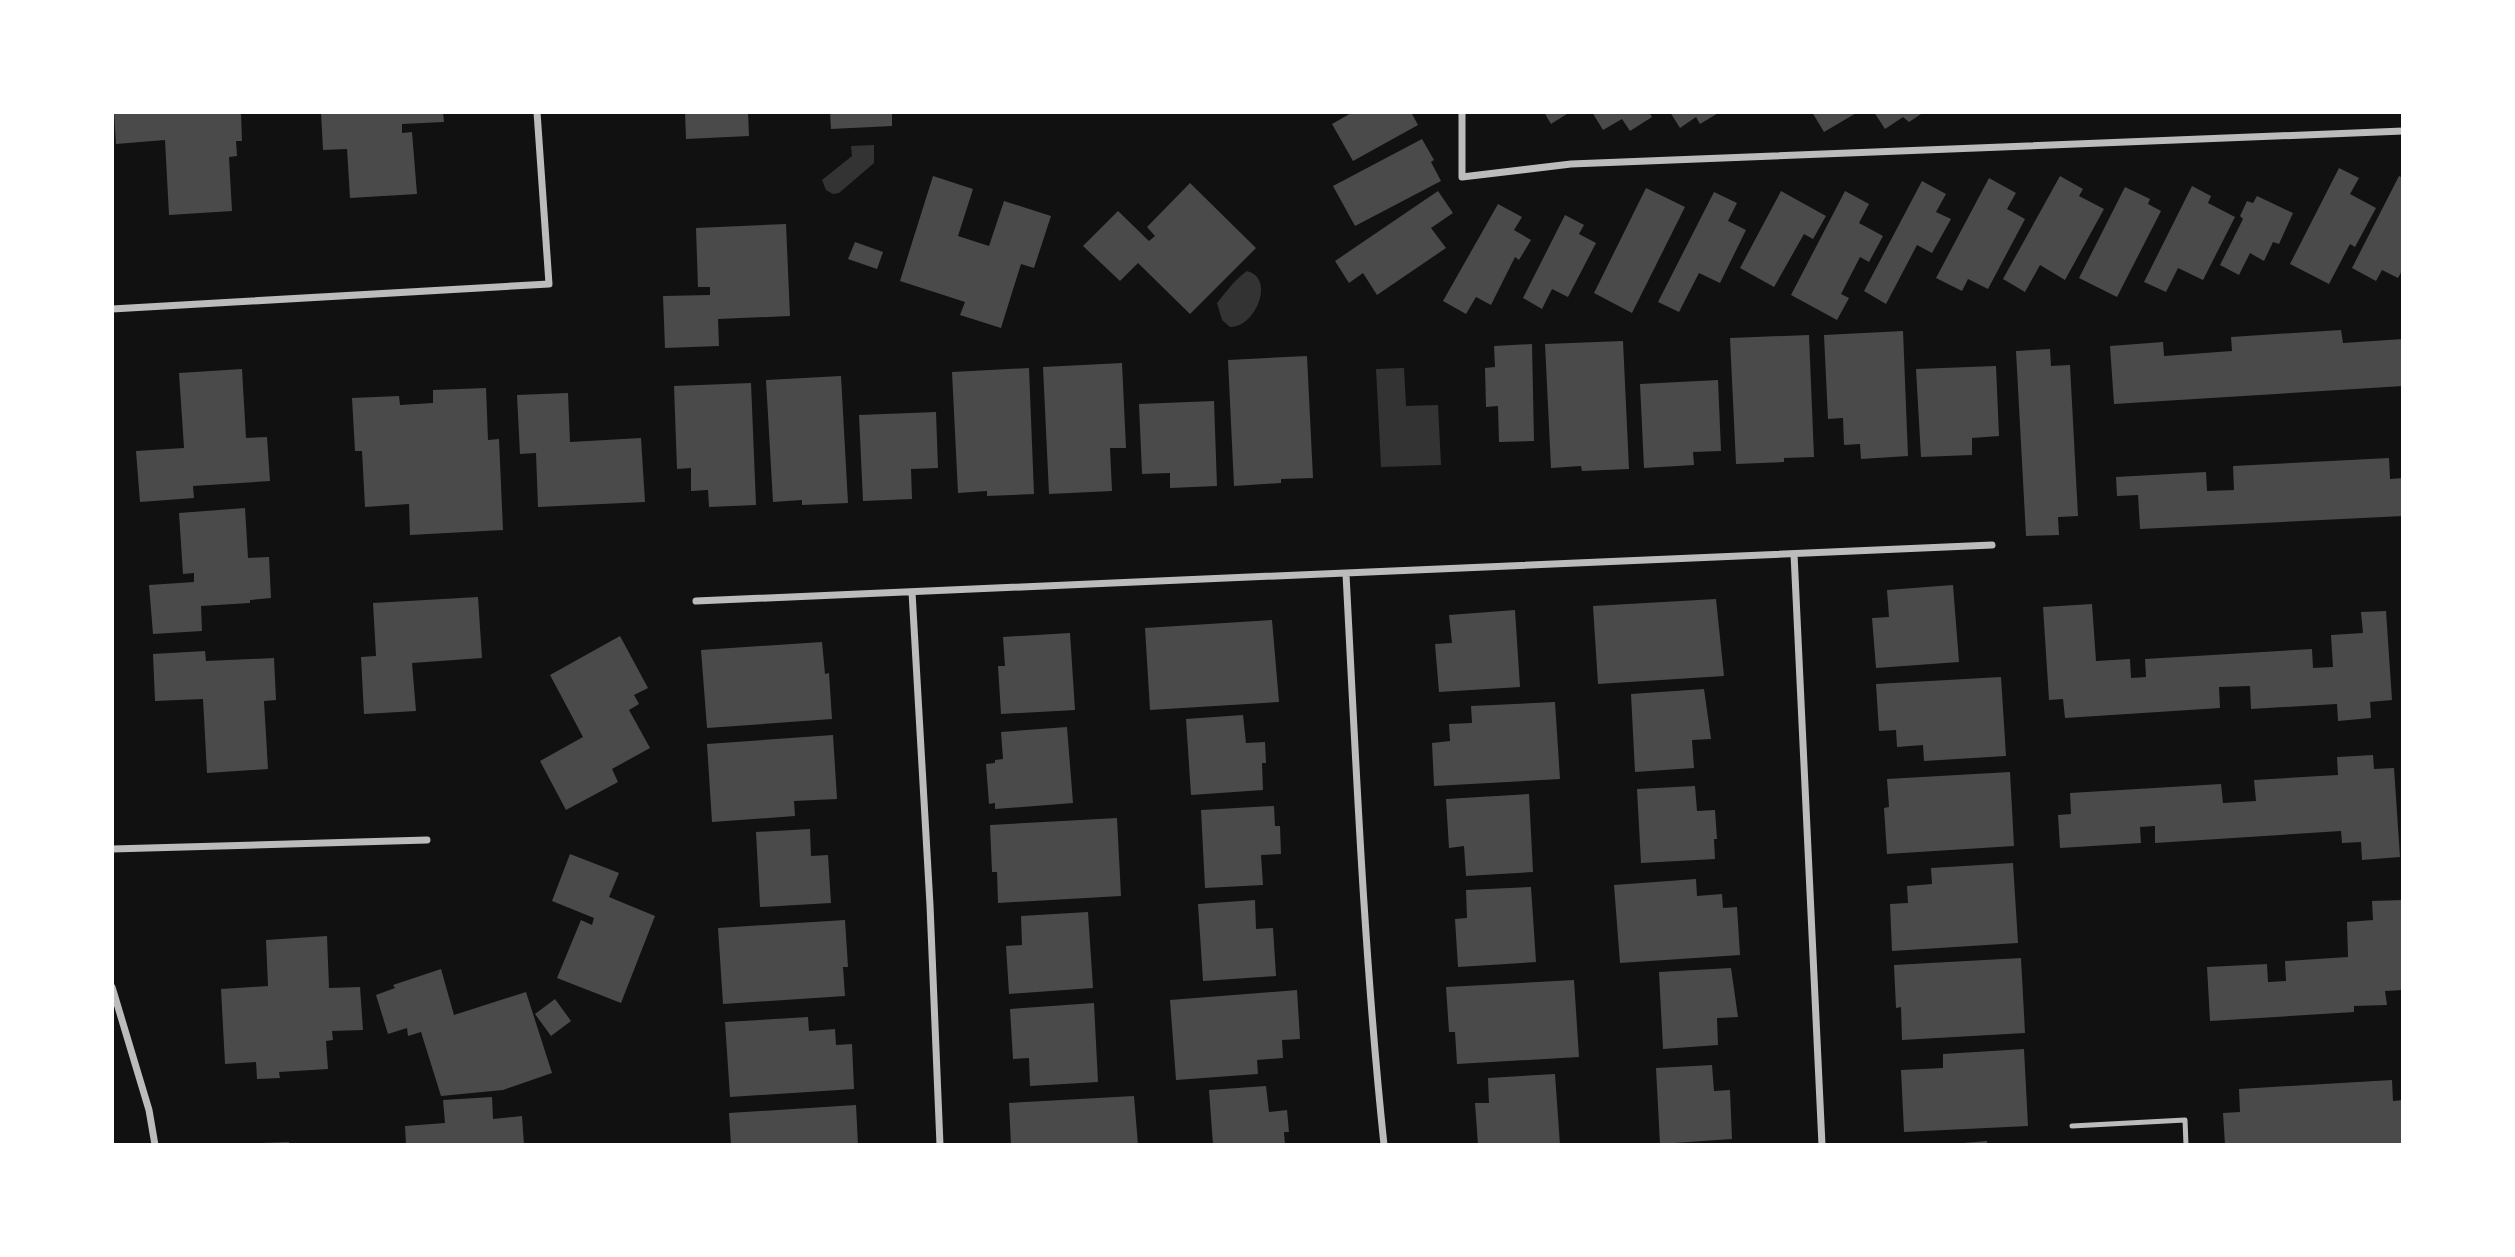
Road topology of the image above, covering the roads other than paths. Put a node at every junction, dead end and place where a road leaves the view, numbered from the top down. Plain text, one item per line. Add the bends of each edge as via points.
1 (537, 112) edge
2 (1462, 112) edge
3 (2403, 131) edge
4 (112, 309) edge
5 (1992, 545) dead end
6 (1794, 554) junction
7 (1346, 574) junction
8 (912, 592) junction
9 (696, 600) dead end
10 (427, 840) dead end
11 (112, 849) edge
12 (112, 987) edge
13 (2072, 1126) dead end
14 (155, 1145) edge
15 (940, 1145) edge
16 (1384, 1145) edge
17 (1822, 1145) edge
18 (2186, 1145) edge

1 - 4 street via 549,284
2 - 3 street via 1462,177 1571,164
5 - 6 street
6 - 7 street
6 - 17 street
7 - 8 street
7 - 16 street
8 - 9 street
8 - 15 street
10 - 11 street
12 - 14 street
13 - 18 lane via 2185,1120

